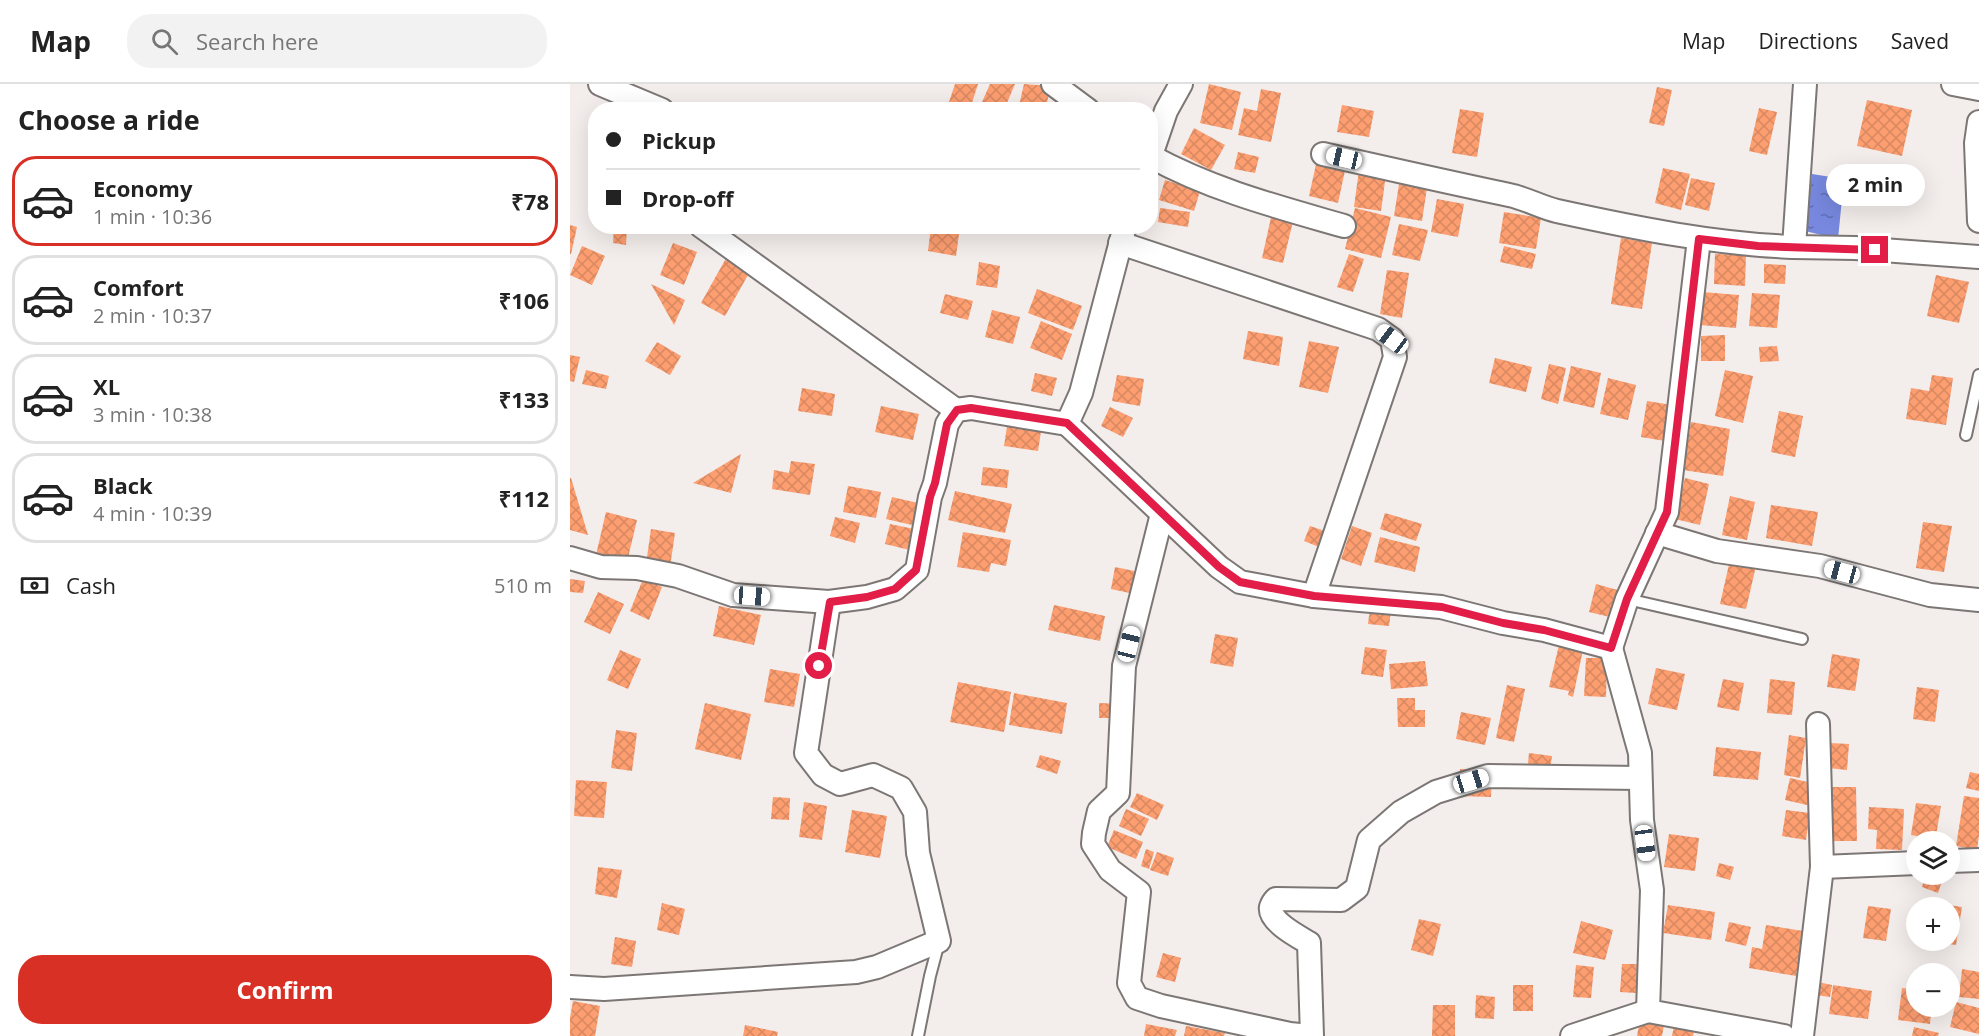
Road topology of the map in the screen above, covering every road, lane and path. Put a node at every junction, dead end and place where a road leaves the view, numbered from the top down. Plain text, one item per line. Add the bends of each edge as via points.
1 (600, 84) edge
2 (1053, 84) edge
3 (1181, 84) edge
4 (1805, 84) edge
5 (1953, 84) edge
6 (1979, 90) edge
7 (643, 102) edge
8 (1077, 102) edge
9 (1979, 122) edge
10 (1158, 136) edge
11 (1323, 153) dead end
12 (1158, 160) edge
13 (1979, 220) edge
14 (1344, 226) dead end
15 (712, 234) edge
16 (1122, 235) edge
17 (1699, 239) junction
18 (1794, 247) junction
19 (1979, 257) edge
20 (1979, 375) edge
21 (957, 410) junction
22 (1067, 423) junction
23 (1966, 435) dead end
24 (1162, 514) junction
25 (1657, 533) junction
26 (570, 558) edge
27 (1314, 596) junction
28 (1627, 599) junction
29 (1979, 600) edge
30 (830, 602) junction
31 (1802, 639) dead end
32 (1611, 648) junction
33 (1818, 724) dead end
34 (1640, 778) junction
35 (1979, 860) edge
36 (1960, 861) edge
37 (1906, 863) edge
38 (1822, 867) junction
39 (939, 941) junction
40 (570, 987) edge
41 (1648, 1011) junction
42 (918, 1036) edge
43 (1310, 1036) edge
44 (1572, 1036) edge
45 (1784, 1036) edge
46 (1802, 1036) edge

1 - 7 street
2 - 8 street
3 - 10 street
4 - 18 street
5 - 6 street
9 - 13 street
11 - 17 street via 1512,195 1553,210
12 - 14 street via 1231,193
15 - 21 street
16 - 22 street via 1081,393
16 - 27 street via 1378,329 1392,339 1395,357
17 - 18 street
17 - 25 street via 1667,512
18 - 19 street
20 - 23 lane
21 - 22 street via 971,408
21 - 30 street via 947,424 916,570 895,589
22 - 24 street
24 - 27 street via 1240,582
24 - 43 street via 1124,666 1118,793 1099,811 1093,844 1110,870 1139,892 1129,983 1137,998 1161,1006
25 - 28 street
25 - 29 street via 1717,551 1820,566 1930,595
26 - 30 street via 601,567 637,568 678,576 733,595
27 - 32 street via 1442,607
28 - 31 lane
28 - 32 street
30 - 39 street via 806,753 823,775 840,784 873,775 901,788 915,812 918,853
32 - 34 street via 1640,753
33 - 38 street
34 - 41 street via 1652,890
34 - 43 street via 1488,776 1436,792 1401,812 1369,840 1357,888 1341,900 1276,899 1271,907 1272,917 1309,943
35 - 36 street
37 - 38 street
38 - 46 street
39 - 40 street via 856,972 604,989
39 - 42 lane
41 - 44 street
41 - 45 street

